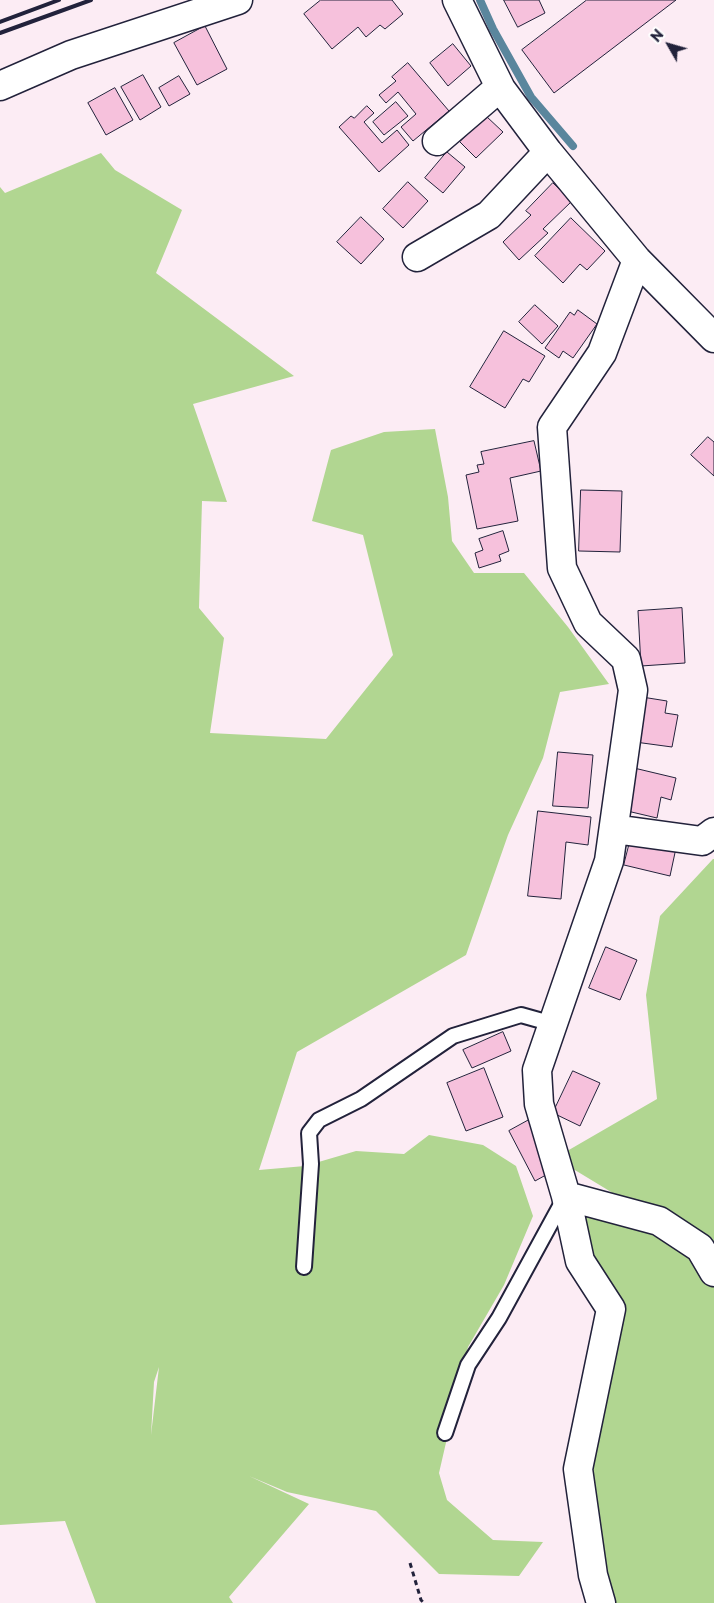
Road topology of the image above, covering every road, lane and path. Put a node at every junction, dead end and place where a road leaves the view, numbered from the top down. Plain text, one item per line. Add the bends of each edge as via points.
1 (238, 0) edge
2 (457, 0) edge
3 (0, 86) edge
4 (500, 87) junction
5 (437, 142) dead end
6 (548, 152) junction
7 (417, 257) dead end
8 (634, 268) junction
9 (714, 338) edge
10 (614, 829) junction
11 (710, 838) edge
12 (552, 1024) junction
13 (566, 1196) junction
14 (304, 1267) dead end
15 (714, 1272) edge
16 (445, 1433) dead end
17 (410, 1563) dead end
18 (424, 1603) edge
19 (602, 1603) edge

1 - 3 street via 71,54
2 - 4 street
4 - 5 street
4 - 6 street
6 - 7 street via 489,215
6 - 8 street
8 - 9 street
8 - 10 street via 602,353 552,427 562,568 588,623 626,659 633,690
10 - 11 street
10 - 12 street via 609,861
12 - 13 street via 537,1070 539,1104
12 - 14 lane via 521,1015 453,1036 361,1099 319,1120 309,1134 311,1164
13 - 15 street via 659,1221 700,1248
13 - 16 lane via 499,1318 468,1365
13 - 19 street via 580,1261 611,1309 578,1469 593,1575
17 - 18 path

